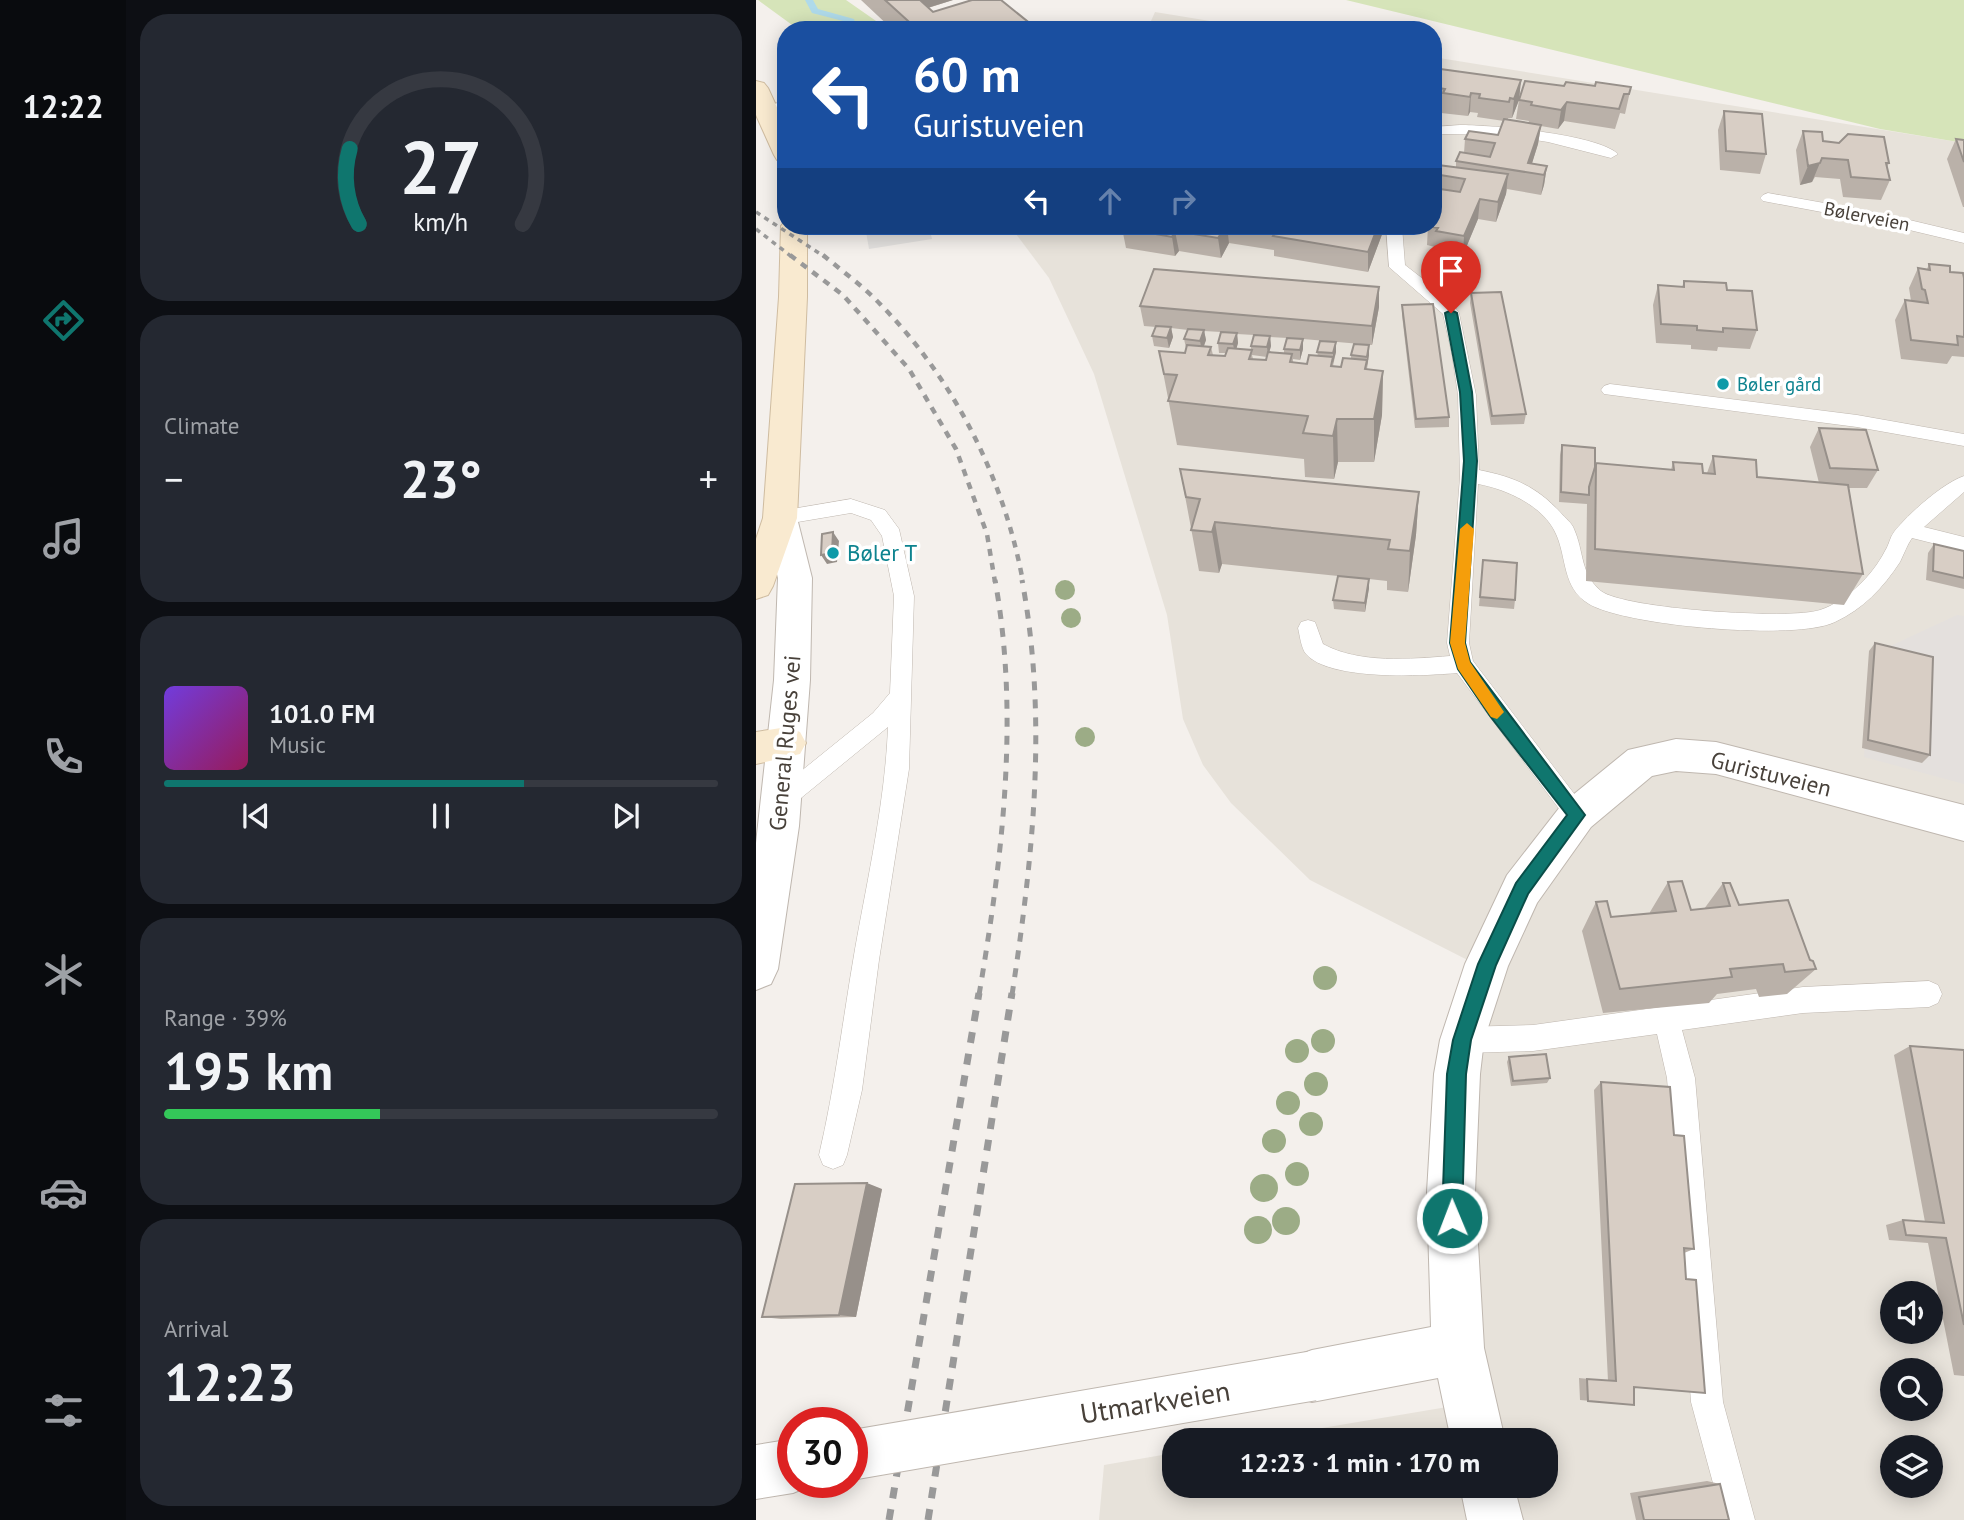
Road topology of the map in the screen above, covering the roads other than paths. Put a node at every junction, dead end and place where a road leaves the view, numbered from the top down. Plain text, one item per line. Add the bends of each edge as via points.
1 (756, 88) edge
2 (770, 113) edge
3 (777, 131) edge
4 (1442, 131) edge
5 (1611, 154) dead end
6 (1768, 198) dead end
7 (794, 235) edge
8 (1395, 235) edge
9 (1964, 238) edge
10 (1610, 390) dead end
11 (1964, 440) edge
12 (1469, 475) junction
13 (1964, 483) edge
14 (780, 518) junction
15 (1908, 530) junction
16 (1964, 544) edge
17 (756, 586) edge
18 (1308, 628) dead end
19 (1463, 664) junction
20 (900, 696) junction
21 (771, 746) edge
22 (782, 800) junction
23 (1577, 815) junction
24 (1964, 823) edge
25 (756, 969) edge
26 (1929, 994) dead end
27 (1666, 1019) junction
28 (1462, 1040) junction
29 (833, 1155) dead end
30 (1458, 1348) junction
31 (1475, 1428) edge
32 (868, 1452) edge
33 (777, 1469) edge
34 (756, 1472) edge
35 (1489, 1498) edge
36 (1494, 1520) edge
37 (1738, 1520) edge

1 - 2 main road
2 - 3 main road
4 - 5 lane via 1507,132
6 - 9 lane, Bølerveien
7 - 14 main road, General Ruges vei
8 - 12 lane via 1397,267 1443,303 1453,321 1466,392
10 - 11 lane via 1857,421
12 - 15 lane via 1504,482 1537,499 1565,530 1576,577 1595,598 1681,617 1801,623 1827,617 1875,583
12 - 19 lane via 1458,643
13 - 15 lane
14 - 17 main road, General Ruges vei
14 - 20 lane via 852,506 878,515 892,534 904,596
14 - 21 street, General Ruges vei via 795,578 792,680
15 - 16 lane
18 - 19 lane via 1314,649 1334,659 1415,667
19 - 23 lane
20 - 22 lane via 881,720
20 - 29 lane via 898,769 888,843
21 - 22 street, General Ruges vei
22 - 25 street, General Ruges vei
23 - 24 street, Guristuveien via 1642,762 1676,755 1716,758
23 - 28 street, Guristuveien via 1522,889 1487,964
26 - 27 lane via 1803,1000
27 - 28 lane via 1533,1038
27 - 37 lane via 1681,1078 1707,1402
28 - 30 street, Guristuveien via 1451,1192
30 - 31 street, Guristuveien
30 - 32 street, Utmarkveien, bridge
33 - 34 street
35 - 36 street

